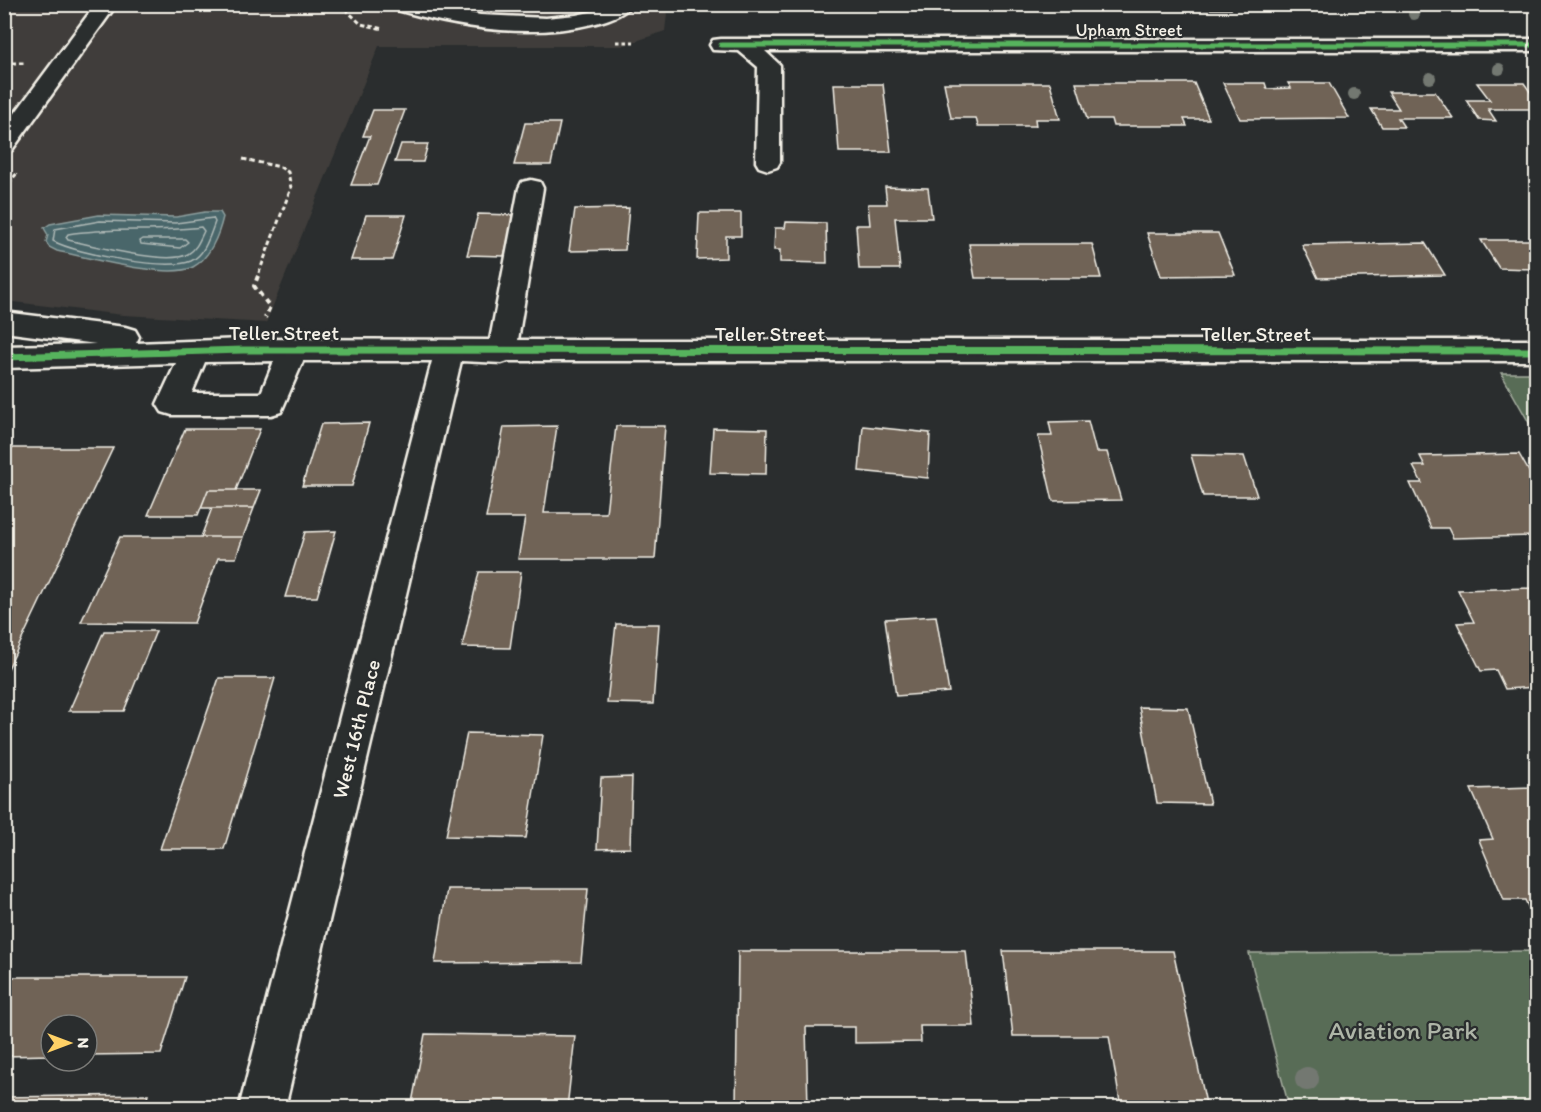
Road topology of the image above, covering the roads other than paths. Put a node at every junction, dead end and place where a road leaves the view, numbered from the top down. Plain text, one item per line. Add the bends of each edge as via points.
1 (107, 4) edge
2 (398, 4) edge
3 (614, 7) edge
4 (721, 45) dead end
5 (744, 45) junction
6 (1536, 45) edge
7 (4, 145) edge
8 (768, 162) dead end
9 (531, 188) dead end
10 (4, 322) edge
11 (243, 350) junction
12 (293, 350) junction
13 (195, 351) junction
14 (449, 351) junction
15 (1536, 351) edge
16 (502, 352) junction
17 (4, 357) edge
18 (262, 1107) edge

1 - 7 street
2 - 3 street via 454,19 496,24 575,22
4 - 5 street, Upham Street
5 - 6 street, Upham Street
5 - 8 street via 769,65
9 - 16 street
10 - 11 street, Teller Street
11 - 12 street, Teller Street
11 - 13 street, Teller Street
12 - 13 street via 271,404 172,404
12 - 14 street, Teller Street
13 - 17 street, Teller Street via 115,364
14 - 16 street, Teller Street
14 - 18 street, West 16th Place
15 - 16 street, Teller Street

